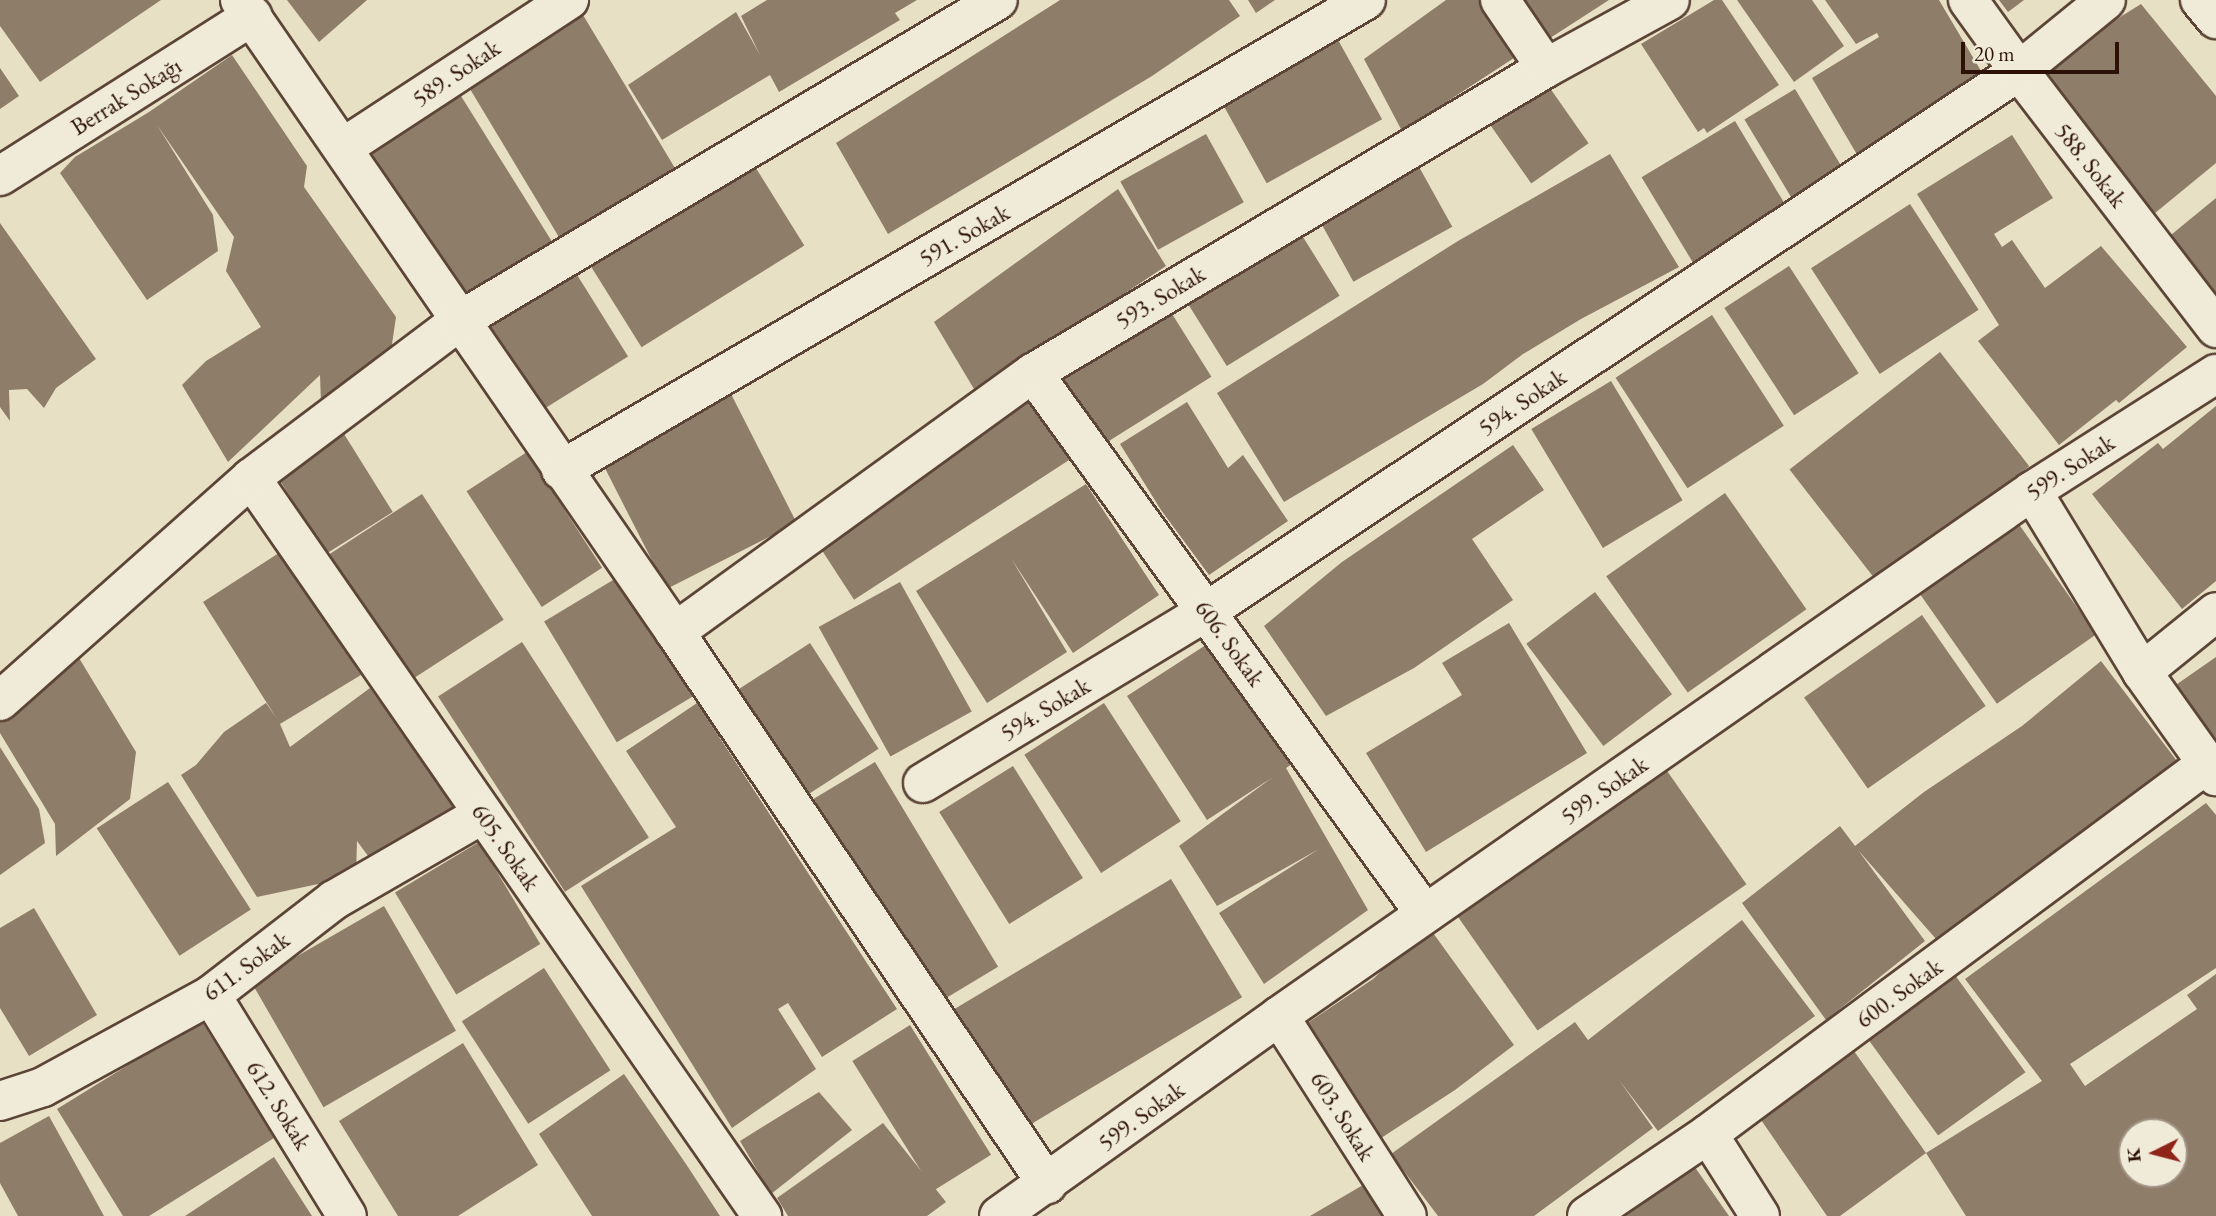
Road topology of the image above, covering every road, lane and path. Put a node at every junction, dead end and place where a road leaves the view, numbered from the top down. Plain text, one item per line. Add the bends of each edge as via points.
1 (569, 0) edge
2 (998, 0) edge
3 (1366, 0) edge
4 (1500, 0) edge
5 (1670, 0) edge
6 (1968, 0) edge
7 (2106, 0) edge
8 (2200, 0) edge
9 (246, 8) edge
10 (523, 11) edge
11 (2216, 19) edge
12 (1546, 68) junction
13 (2019, 71) junction
14 (344, 147) junction
15 (0, 176) edge
16 (459, 321) junction
17 (2216, 328) edge
18 (1033, 373) junction
19 (2216, 373) edge
20 (561, 470) junction
21 (251, 478) junction
22 (2032, 491) junction
23 (1207, 611) junction
24 (2216, 612) edge
25 (675, 632) junction
26 (2142, 672) junction
27 (0, 701) edge
28 (2212, 770) edge
29 (923, 783) dead end
30 (483, 814) junction
31 (1426, 914) junction
32 (211, 995) junction
33 (1279, 1016) junction
34 (0, 1101) edge
35 (1708, 1134) junction
36 (1047, 1184) junction
37 (347, 1216) edge
38 (762, 1216) edge
39 (999, 1216) edge
40 (1407, 1216) edge
41 (1587, 1216) edge
42 (1760, 1216) edge

1 - 10 street, 589. Sokak
2 - 16 street
3 - 20 street, 591. Sokak
4 - 12 street
5 - 12 street, 593. Sokak
6 - 13 street, 588. Sokak
7 - 13 street, 594. Sokak
8 - 11 street
9 - 14 street
9 - 15 street, Berrak Sokağı
10 - 14 street, 589. Sokak
12 - 18 street, 593. Sokak
13 - 17 street, 588. Sokak
13 - 23 street, 594. Sokak
14 - 16 street
16 - 20 street
16 - 21 street
18 - 23 street, 606. Sokak
18 - 25 street, 593. Sokak
19 - 22 street, 599. Sokak
20 - 25 street
21 - 27 street
21 - 30 street, 605. Sokak
22 - 26 street
22 - 31 street, 599. Sokak
23 - 29 street, 594. Sokak
23 - 31 street, 606. Sokak
24 - 26 street
25 - 36 street
26 - 28 street
28 - 35 street, 600. Sokak
30 - 32 street, 611. Sokak via 334,901
30 - 38 street, 605. Sokak
31 - 33 street, 599. Sokak
32 - 34 street, 611. Sokak via 43,1087
32 - 37 street, 612. Sokak
33 - 36 street, 599. Sokak
33 - 40 street, 603. Sokak
35 - 41 street, 600. Sokak
35 - 42 street
36 - 39 street, 599. Sokak

